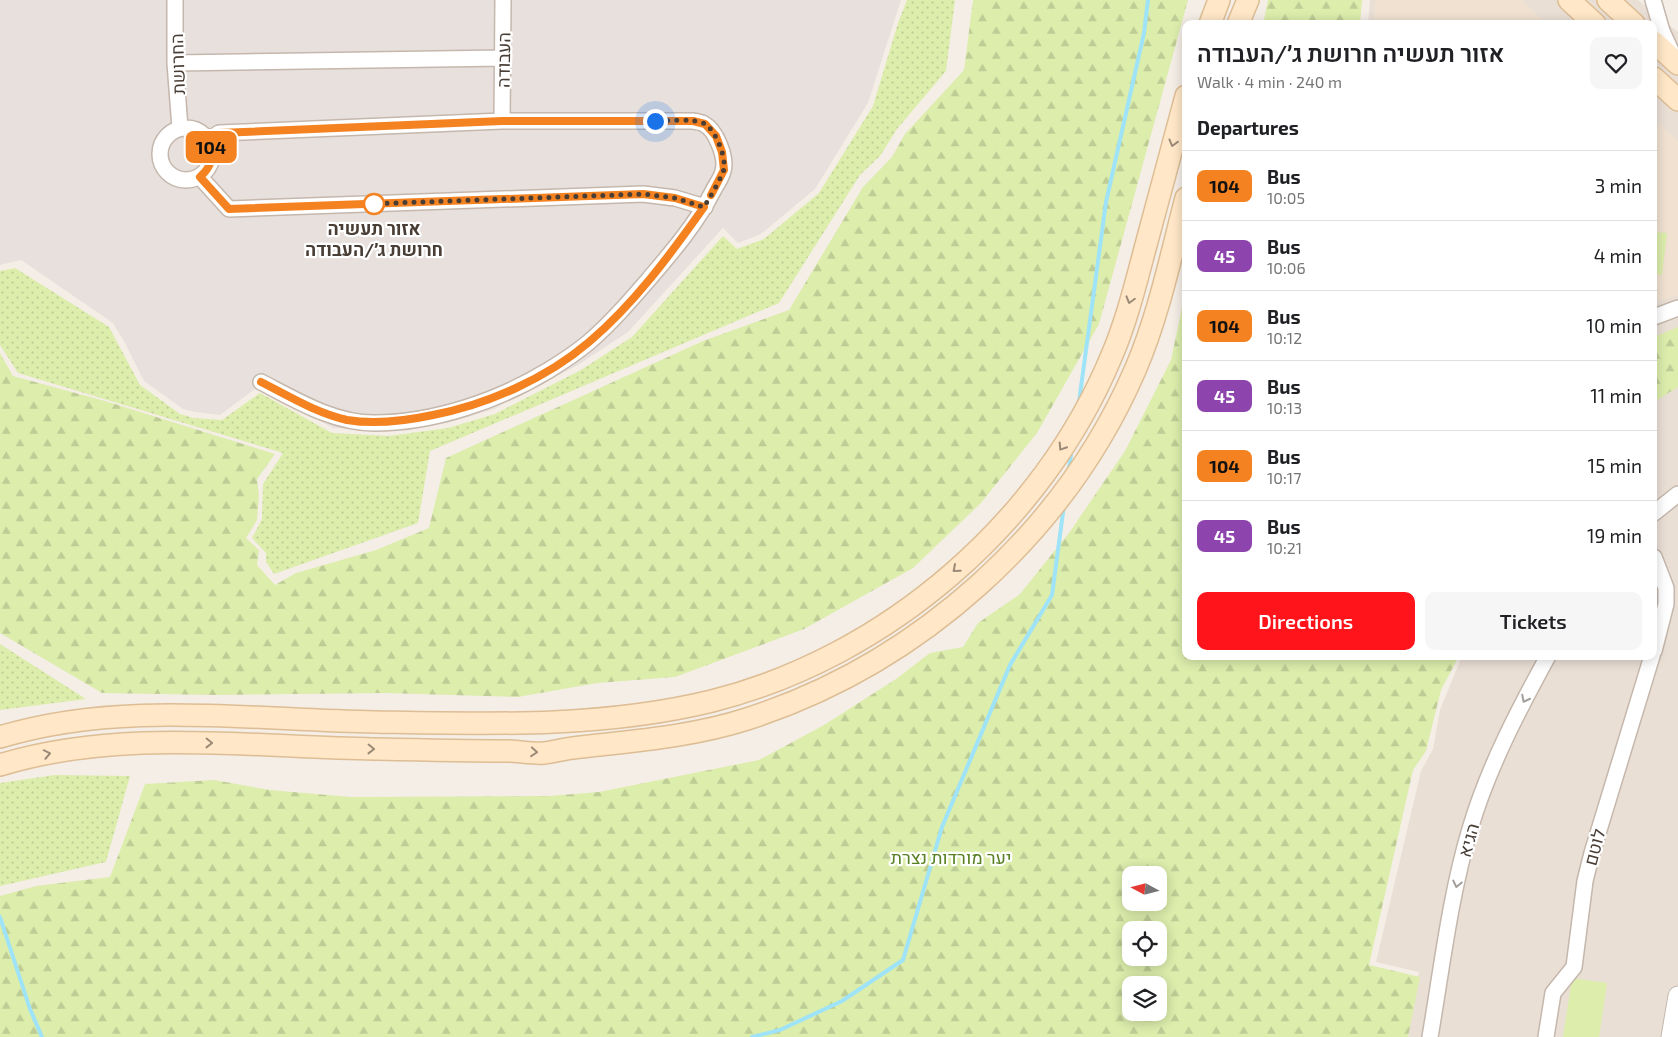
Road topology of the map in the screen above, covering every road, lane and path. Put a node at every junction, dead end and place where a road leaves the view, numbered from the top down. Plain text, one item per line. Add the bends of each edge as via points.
1 (175, 0) edge
2 (503, 0) edge
3 (1218, 0) edge
4 (1248, 0) edge
5 (1569, 0) edge
6 (1608, 0) edge
7 (1653, 0) edge
8 (1211, 20) edge
9 (1240, 20) edge
10 (1591, 20) edge
11 (1630, 20) edge
12 (1657, 45) edge
13 (503, 58) junction
14 (175, 63) junction
15 (1678, 64) edge
16 (1657, 81) edge
17 (1678, 100) edge
18 (1182, 111) edge
19 (502, 121) junction
20 (180, 128) junction
21 (209, 140) junction
22 (200, 177) junction
23 (704, 207) junction
24 (1182, 212) edge
25 (1678, 308) edge
26 (1657, 315) edge
27 (261, 382) dead end
28 (1678, 494) edge
29 (1657, 510) edge
30 (1657, 565) edge
31 (1657, 640) edge
32 (1546, 660) edge
33 (1651, 660) edge
34 (0, 737) edge
35 (0, 765) edge
36 (1678, 996) edge
37 (1430, 1037) edge
38 (1546, 1037) edge
39 (1671, 1037) edge

1 - 14 street, החרושת
2 - 13 street, העבודה
3 - 8 main road
4 - 9 main road
5 - 10 main road
6 - 11 main road
7 - 15 street via 1662,31
12 - 15 main road
13 - 14 street
13 - 19 street, העבודה
14 - 20 street, החרושת
16 - 17 main road
18 -> 34 main road via 1126,316 1104,374 1074,428 1035,485 978,550 916,603 838,652 778,679 714,700 598,718 519,724 442,724 138,716 60,724
19 - 21 street via 219,133
19 - 23 street via 693,121 705,124 716,136 724,170
20 - 21 street via 197,130
20 - 22 street via 166,136 161,144 160,161 169,175 176,179 185,181
21 - 22 street via 213,156 211,164
22 - 23 street via 229,209 643,194 675,198
23 - 27 street via 623,310 589,343 548,371 496,397 413,420 373,423 347,420 316,410
35 -> 24 main road via 64,750 139,743 539,754 647,740 720,726 788,704 832,685 932,624 985,580 1021,544 1071,482 1110,419 1136,367
25 - 26 street
28 - 29 street
30 - 31 street via 1666,588 1666,604
32 -> 37 street, הגיא via 1505,739 1470,828 1448,922
33 - 38 street, לוטם via 1592,853 1585,881 1574,967 1553,993
36 - 39 street

